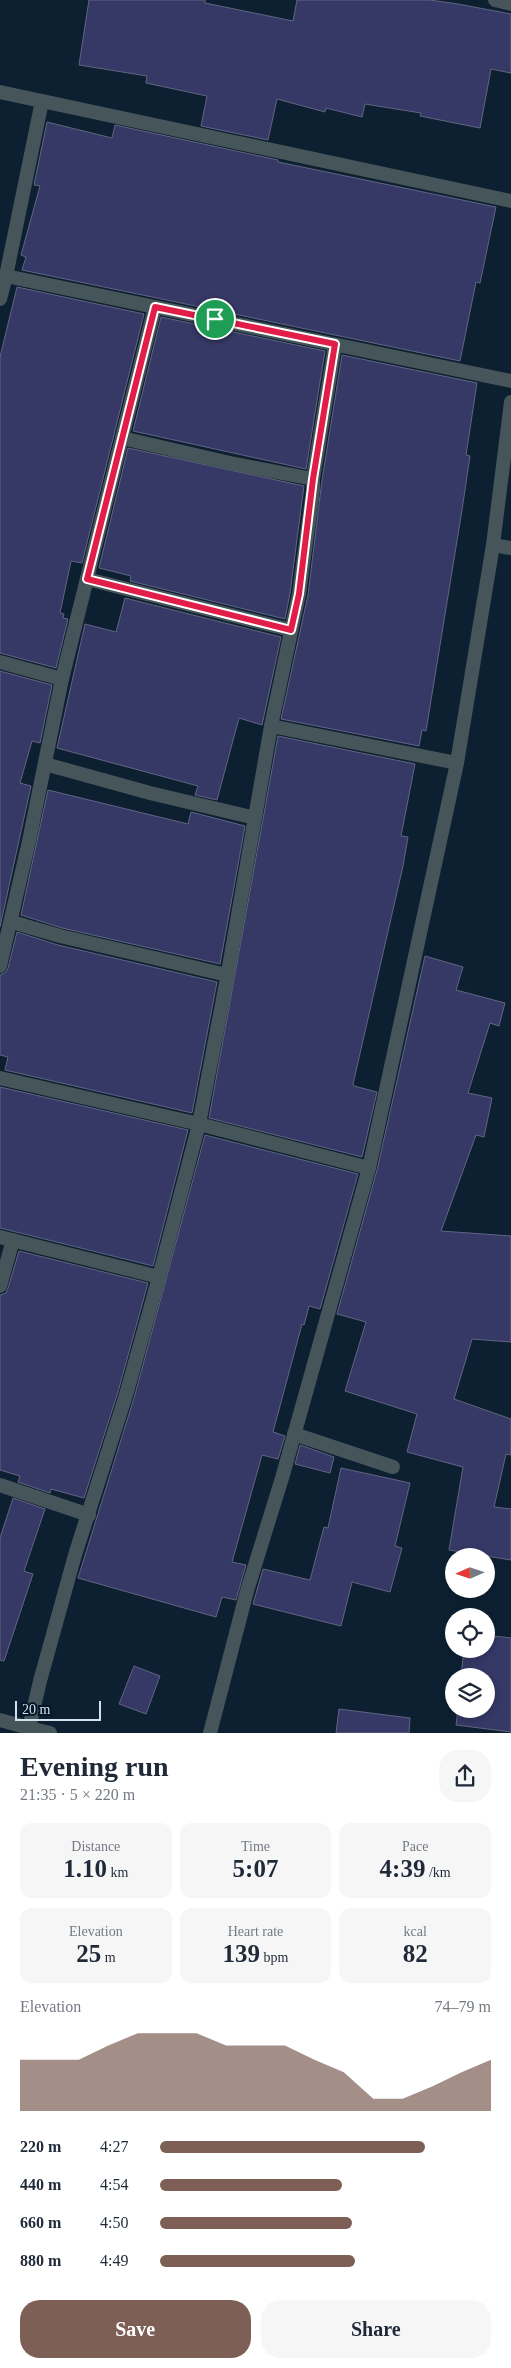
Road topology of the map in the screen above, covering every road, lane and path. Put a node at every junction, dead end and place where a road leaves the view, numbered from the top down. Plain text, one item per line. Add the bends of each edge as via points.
1 (496, 0) edge
2 (511, 4) edge
3 (0, 92) edge
4 (42, 101) junction
5 (511, 201) edge
6 (6, 276) junction
7 (0, 299) edge
8 (155, 307) junction
9 (335, 344) junction
10 (511, 382) edge
11 (511, 402) edge
12 (122, 438) junction
13 (313, 479) junction
14 (493, 545) junction
15 (511, 548) edge
16 (87, 579) junction
17 (291, 630) junction
18 (0, 662) edge
19 (62, 679) junction
20 (271, 726) junction
21 (457, 763) junction
22 (45, 764) junction
23 (255, 818) junction
24 (12, 922) junction
25 (0, 966) edge
26 (228, 975) junction
27 (0, 1078) edge
28 (199, 1124) junction
29 (369, 1168) junction
30 (6, 1238) edge
31 (159, 1277) junction
32 (0, 1286) edge
33 (294, 1434) junction
34 (393, 1468) dead end
35 (0, 1485) edge
36 (89, 1515) junction
37 (0, 1720) edge
38 (29, 1728) junction
39 (50, 1733) edge
40 (210, 1733) edge

1 - 2 street
3 - 4 street
4 - 5 street
4 - 6 street
6 - 7 street
6 - 8 street
8 - 9 street
8 - 12 street
9 - 10 street
9 - 13 street
11 - 14 street
12 - 13 street
12 - 16 street
13 - 17 street
14 - 15 street
14 - 21 street
16 - 17 street
16 - 19 street
17 - 20 street
18 - 19 street
19 - 22 street
20 - 21 street
20 - 23 street
21 - 29 street
22 - 23 street
22 - 24 street
23 - 26 street
24 - 25 street
24 - 26 street
26 - 28 street
27 - 28 street
28 - 29 street
28 - 31 street
29 - 33 street
30 - 31 street
30 - 32 street
31 - 36 street
33 - 34 street
33 - 40 street via 247,1591
35 - 36 street
36 - 38 street
37 - 38 street
38 - 39 street

